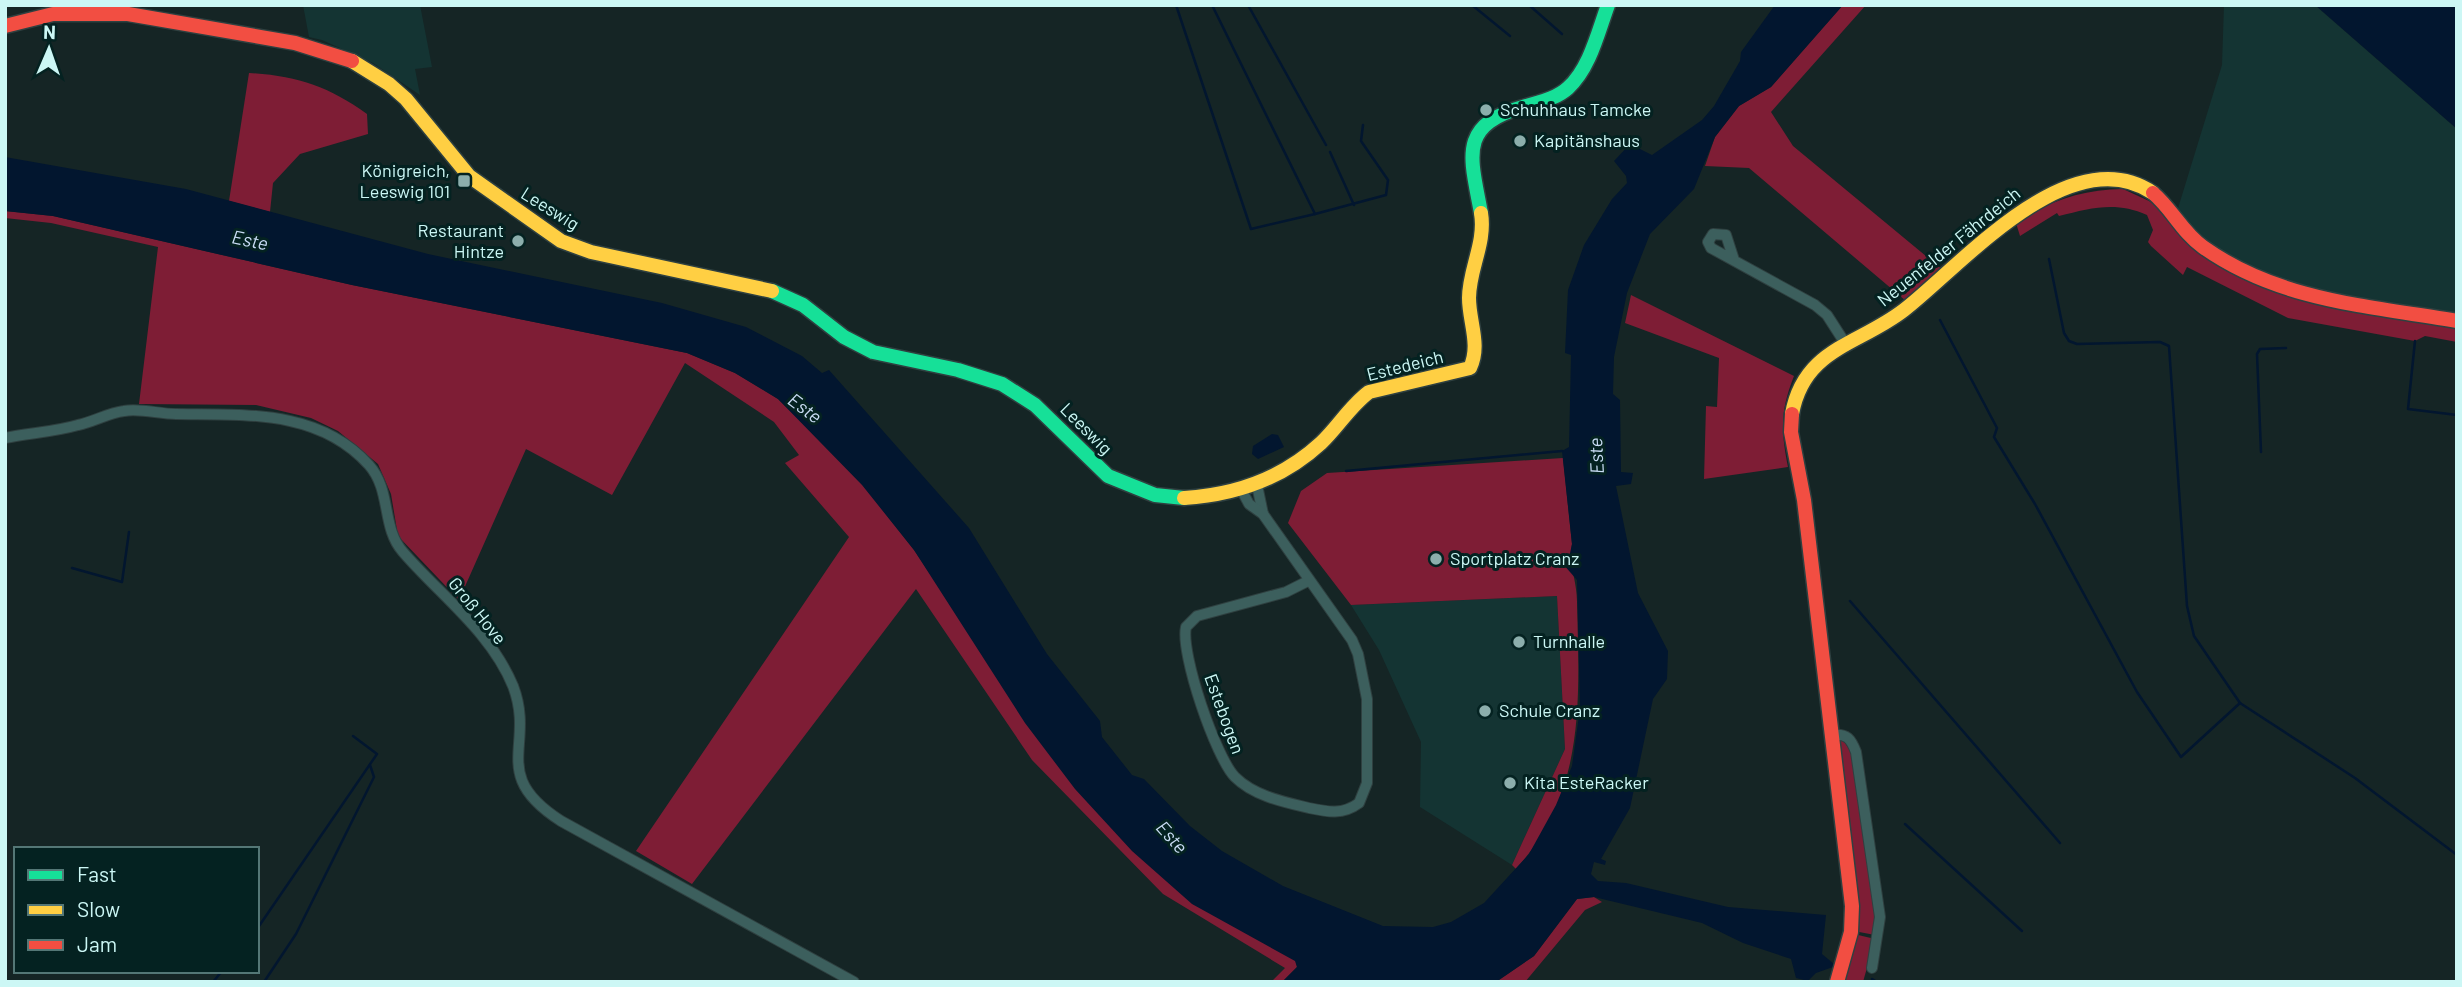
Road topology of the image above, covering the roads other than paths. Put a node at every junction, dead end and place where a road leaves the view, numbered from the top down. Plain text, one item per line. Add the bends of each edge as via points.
1 (1608, 5) edge
2 (5, 26) edge
3 (1734, 260) dead end
4 (2457, 321) edge
5 (1845, 343) junction
6 (5, 438) edge
7 (1118, 481) joint
8 (1257, 485) junction
9 (1242, 491) junction
10 (1263, 514) junction
11 (1308, 581) junction
12 (1832, 735) junction
13 (1872, 968) dead end
14 (854, 982) edge
15 (1837, 982) edge

1 - 8 street, Estedeich via 1571,85 1555,97 1493,118 1474,139 1471,158 1483,229 1468,296 1475,352 1470,368 1362,396 1304,458
2 - 7 street, Leeswig via 53,14 128,14 344,56 406,99 469,176 561,241 591,252 764,287 803,305 844,337 873,352 1002,384 1035,405 1096,467
3 - 5 street via 1815,305
4 - 5 street, Neuenfelder Fährdeich via 2316,297 2278,286 2205,248 2149,191 2110,182 2063,190 2024,208 1904,310
5 - 12 street, Neuenfelder Fährdeich via 1806,375 1790,411 1789,435 1804,500
6 - 14 street, Groß Hove via 134,410 255,414 309,426 343,442 381,483 396,544 459,608 510,681 518,709 518,772 534,801 561,821
7 - 9 street, Estedeich via 1176,498
8 - 9 street, Estedeich
8 - 10 street, Estebogen
9 - 10 street, Estebogen via 1249,504
10 - 11 street, Estebogen
11 - 11 street, Estebogen via 1352,639 1367,687 1367,783 1359,803 1343,811 1326,812 1281,800 1236,778 1217,749 1185,649 1186,627 1196,616 1286,592
12 - 13 street via 1851,739 1856,752 1880,917
12 - 15 street, Neuenfelder Fährdeich via 1852,906 1851,932

